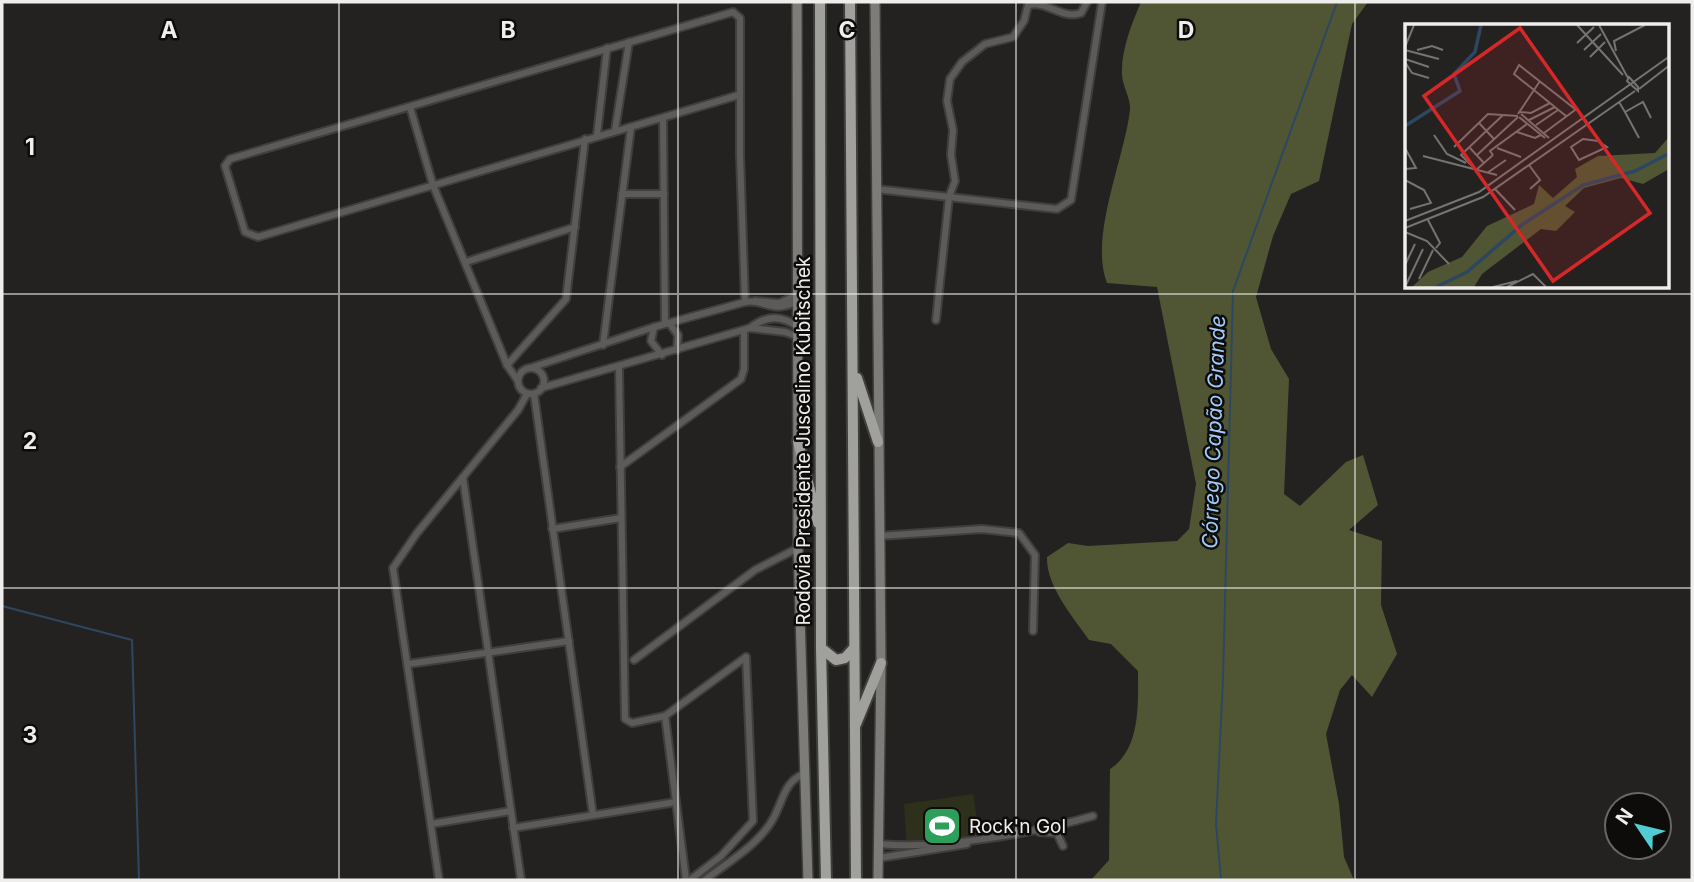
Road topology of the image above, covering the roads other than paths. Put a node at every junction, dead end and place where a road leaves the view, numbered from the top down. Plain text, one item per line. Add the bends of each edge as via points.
1 (797, 2) edge
2 (821, 2) edge
3 (875, 2) edge
4 (1087, 2) edge
5 (1102, 2) edge
6 (851, 5) edge
7 (629, 42) junction
8 (607, 48) junction
9 (739, 95) junction
10 (410, 107) junction
11 (663, 118) junction
12 (631, 127) junction
13 (615, 130) junction
14 (597, 135) junction
15 (585, 139) junction
16 (433, 185) junction
17 (876, 189) junction
18 (622, 194) junction
19 (664, 194) junction
20 (949, 197) junction
21 (575, 227) junction
22 (466, 262) junction
23 (799, 297) junction
24 (748, 302) junction
25 (765, 307) junction
26 (774, 308) junction
27 (773, 317) junction
28 (764, 319) junction
29 (936, 320) dead end
30 (667, 324) junction
31 (654, 327) junction
32 (747, 329) junction
33 (799, 332) junction
34 (603, 345) junction
35 (677, 350) junction
36 (662, 355) junction
37 (507, 365) junction
38 (619, 368) junction
39 (853, 368) junction
40 (526, 370) junction
41 (518, 382) junction
42 (541, 388) junction
43 (531, 394) junction
44 (798, 441) junction
45 (878, 442) junction
46 (620, 467) junction
47 (463, 478) junction
48 (621, 517) junction
49 (552, 529) junction
50 (879, 536) junction
51 (822, 540) junction
52 (798, 548) junction
53 (1033, 631) dead end
54 (569, 641) junction
55 (821, 648) junction
56 (854, 648) junction
57 (488, 653) junction
58 (634, 660) dead end
59 (881, 663) junction
60 (408, 664) junction
61 (665, 716) junction
62 (853, 730) junction
63 (805, 774) junction
64 (676, 802) junction
65 (511, 811) junction
66 (593, 815) junction
67 (1093, 816) dead end
68 (431, 824) junction
69 (513, 828) junction
70 (879, 844) junction
71 (1063, 846) dead end
72 (879, 858) junction
73 (439, 880) edge
74 (521, 880) edge
75 (688, 880) edge
76 (705, 880) edge
77 (808, 880) edge
78 (826, 880) edge
79 (856, 880) edge
80 (878, 880) edge

1 - 23 main road
2 - 51 highway, Rodovia Presidente Juscelino Kubitschek
3 - 17 main road
4 - 20 street via 1081,13 1070,16 1044,5 1028,5 1013,37 985,44 955,70 947,101 953,130 954,181
5 - 20 street via 1071,200 1057,209
6 - 39 highway
7 - 8 street
7 - 9 street via 736,13 740,22
7 - 13 street
8 - 10 street
8 - 14 street
9 - 11 street
9 - 24 street
10 - 16 street
10 - 16 street via 230,159 226,171 245,232 254,237
11 - 12 street
11 - 19 street
12 - 13 street
12 - 18 street
13 - 14 street
14 - 15 street
15 - 16 street
15 - 21 street
16 - 22 street
17 - 20 street
17 - 45 main road
18 - 19 street
18 - 34 street
19 - 30 street
20 - 29 street
21 - 22 street
21 - 37 street via 564,304
22 - 37 street
23 - 24 street via 779,303
23 - 26 street via 786,307
23 - 33 main road
24 - 25 street
24 - 30 street
25 - 26 street
25 - 28 street
26 - 27 street
27 - 28 street
27 - 33 street via 787,319
28 - 32 street
30 - 31 street
30 - 35 street via 678,335
31 - 34 street
31 - 36 street via 652,341
32 - 33 street
32 - 35 street
32 - 46 street via 741,379
33 - 44 main road
34 - 40 street
35 - 36 street
36 - 38 street
37 - 40 street
37 - 41 street
38 - 42 street
38 - 46 street
39 - 45 highway
39 - 56 highway
40 - 41 street
40 - 42 street via 541,373
41 - 43 street
42 - 43 street
43 - 47 street
43 - 49 street
44 - 51 highway
44 - 52 main road
45 - 50 main road
46 - 48 street
47 - 57 street
47 - 60 street via 393,568
48 - 49 street
48 - 61 street via 625,715 632,723
49 - 54 street
50 - 53 street via 982,529 1018,533 1035,555
50 - 59 main road
51 - 55 highway, Rodovia Presidente Juscelino Kubitschek
52 - 58 street via 755,570
52 - 63 main road
54 - 57 street
54 - 66 street
55 - 56 highway via 836,660
55 - 78 highway, Rodovia Presidente Juscelino Kubitschek
56 - 62 highway
57 - 60 street
57 - 65 street
59 - 62 highway
59 - 70 main road
60 - 68 street
61 - 64 street
61 - 75 street via 746,657 752,821 721,856
62 - 79 highway
63 - 76 street via 790,782 762,834
63 - 77 main road
64 - 66 street
64 - 75 street
65 - 68 street
65 - 69 street
66 - 69 street
67 - 70 street via 917,847
68 - 73 street
69 - 74 street
70 - 72 main road
71 - 72 street via 1057,832 1047,831
72 - 80 main road

